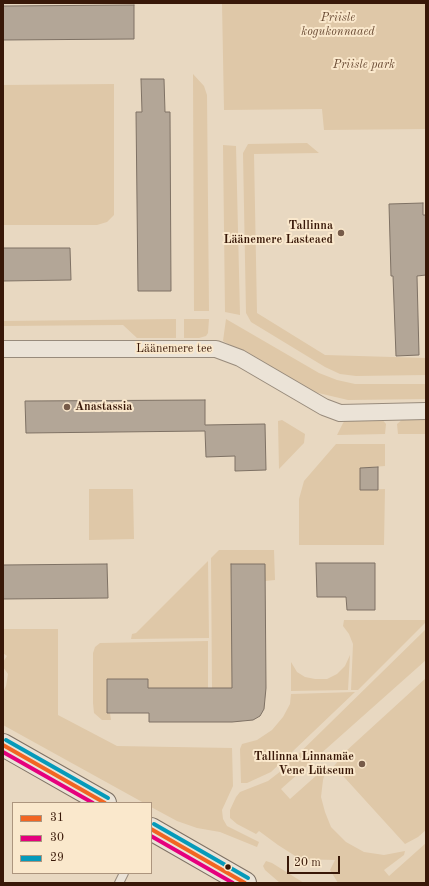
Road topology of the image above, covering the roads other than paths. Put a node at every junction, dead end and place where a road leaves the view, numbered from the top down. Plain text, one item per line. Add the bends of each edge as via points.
1 (3, 349) edge
2 (426, 411) edge
3 (3, 745) edge
4 (103, 802) edge
5 (152, 830) edge
6 (245, 883) edge

1 - 2 street, Läänemere tee via 216,349 240,358 324,408 340,413
3 - 4 street
5 - 6 street

